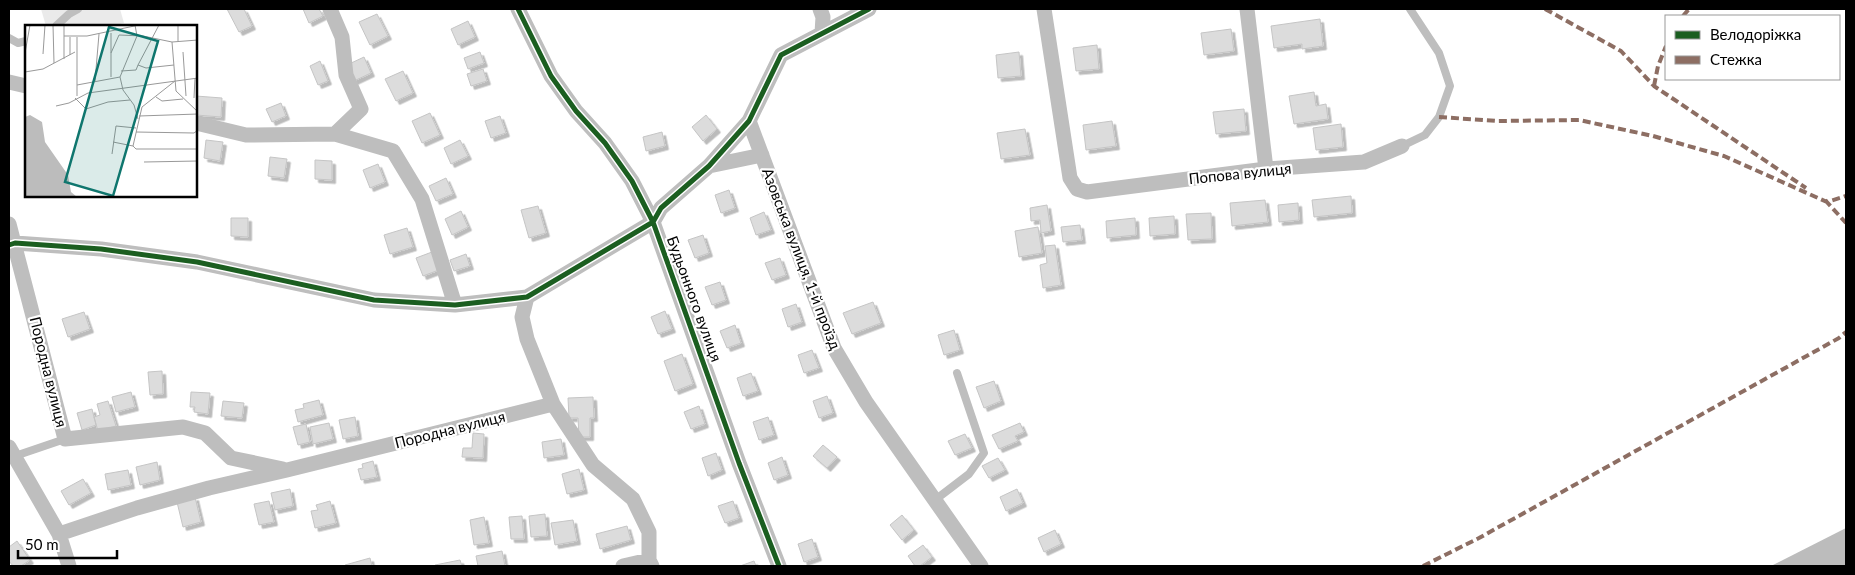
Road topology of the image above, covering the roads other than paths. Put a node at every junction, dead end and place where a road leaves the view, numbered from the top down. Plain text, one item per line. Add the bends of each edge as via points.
1 (78, 9) edge
2 (330, 9) edge
3 (518, 9) edge
4 (820, 9) edge
5 (869, 9) edge
6 (1044, 9) edge
7 (1247, 9) edge
8 (1410, 9) edge
9 (57, 25) edge
10 (822, 33) junction
11 (9, 38) edge
12 (25, 41) edge
13 (9, 82) edge
14 (25, 86) edge
15 (748, 121) junction
16 (198, 124) edge
17 (336, 134) junction
18 (1402, 146) joint
19 (762, 155) junction
20 (709, 166) junction
21 (1266, 169) junction
22 (653, 222) junction
23 (9, 224) edge
24 (12, 244) edge
25 (527, 297) junction
26 (455, 305) junction
27 (957, 373) dead end
28 (554, 404) junction
29 (65, 439) junction
30 (12, 452) edge
31 (287, 470) junction
32 (935, 500) junction
33 (59, 534) junction
34 (650, 563) edge
35 (69, 566) edge
36 (623, 566) edge
37 (780, 566) edge
38 (981, 566) edge

1 - 9 lane
2 - 17 street via 342,37 346,75 361,109
3 - 22 street, Будьонного вулиця via 551,76 632,181
4 - 10 street via 824,18
5 - 10 street
6 - 21 street, Попова вулиця via 1070,178 1077,189 1088,192
7 - 21 street
8 - 18 lane via 1439,53 1450,86 1439,118 1425,135
10 - 15 street via 781,55
11 - 12 lane via 18,44
13 - 14 street
15 - 19 street, Азовська вулиця, 1-й проїзд
15 - 20 street
16 - 17 street via 246,134
17 - 26 street via 392,151 422,199
18 - 21 street, Попова вулиця via 1364,162
19 - 20 street
19 - 32 street, Азовська вулиця, 1-й проїзд via 834,348 866,402
20 - 22 street via 661,208
22 - 25 street
22 - 37 street, Будьонного вулиця via 739,463
23 - 24 street, Породна вулиця
24 - 26 street via 101,249 196,262 374,300
24 - 29 street, Породна вулиця
25 - 26 street
25 - 28 street via 522,317 527,339
27 - 32 lane via 984,453 969,474
28 - 31 street, Породна вулиця
28 - 34 street via 593,465 633,499 648,532
29 - 30 lane
29 - 31 street, Породна вулиця via 184,428 205,433 231,458
30 - 33 street
31 - 33 street, Породна вулиця via 208,488
32 - 38 street, Азовська вулиця, 1-й проїзд
33 - 35 street
34 - 36 street

